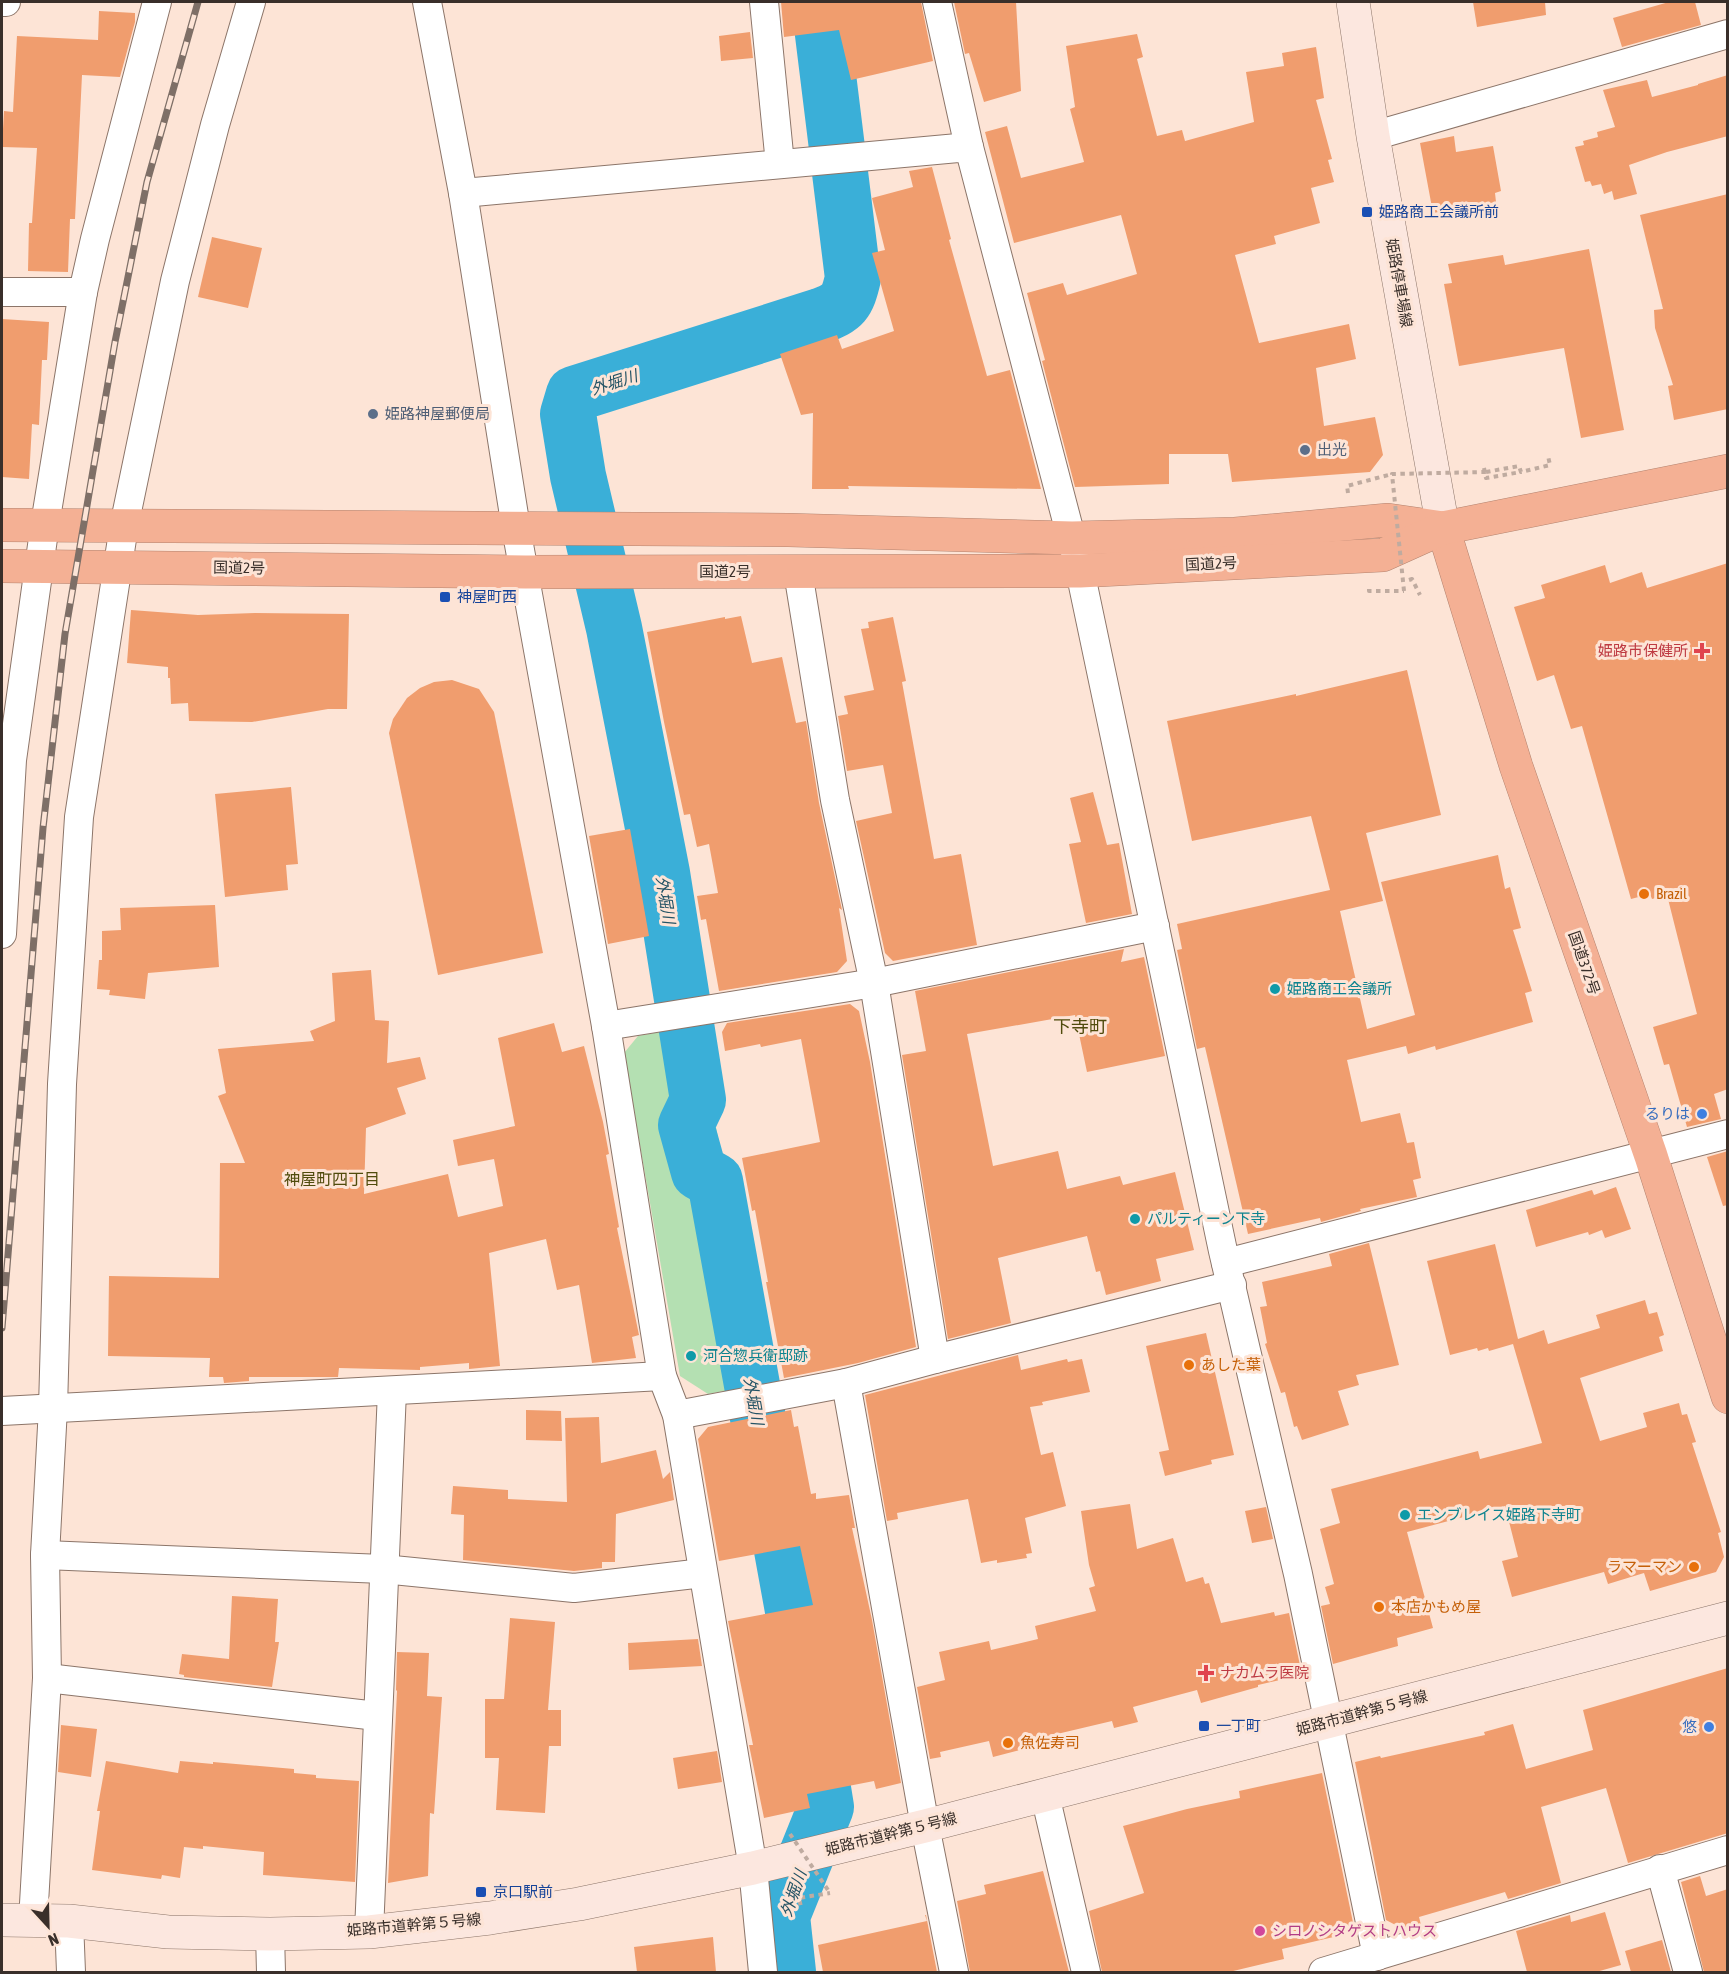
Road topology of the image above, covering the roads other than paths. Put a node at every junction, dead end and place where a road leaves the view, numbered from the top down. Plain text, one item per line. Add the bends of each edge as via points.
1 (157, 2) edge
2 (251, 2) edge
3 (427, 2) edge
4 (764, 2) edge
5 (937, 2) edge
6 (1353, 2) edge
7 (1728, 34) edge
8 (1373, 136) junction
9 (969, 147) junction
10 (780, 164) junction
11 (463, 193) junction
12 (2, 292) edge
13 (84, 292) junction
14 (1728, 471) edge
15 (45, 524) junction
16 (2, 525) edge
17 (124, 526) junction
18 (516, 528) junction
19 (1443, 528) junction
20 (1072, 538) junction
21 (2, 566) edge
22 (40, 567) junction
23 (117, 567) junction
24 (1080, 571) junction
25 (525, 572) junction
26 (798, 572) junction
27 (1155, 926) junction
28 (2, 934) edge
29 (874, 983) junction
30 (606, 1026) junction
31 (1728, 1134) edge
32 (1651, 1156) junction
33 (1229, 1274) junction
34 (935, 1359) junction
35 (662, 1376) junction
36 (846, 1383) junction
37 (392, 1391) junction
38 (1728, 1396) edge
39 (53, 1408) junction
40 (2, 1411) edge
41 (677, 1415) junction
42 (45, 1555) junction
43 (383, 1569) junction
44 (703, 1573) junction
45 (1728, 1618) edge
46 (47, 1678) junction
47 (377, 1716) junction
48 (1330, 1721) junction
49 (1045, 1795) junction
50 (925, 1826) junction
51 (1728, 1850) edge
52 (753, 1869) junction
53 (1660, 1869) junction
54 (17, 1921) edge
55 (69, 1922) junction
56 (369, 1932) junction
57 (270, 1934) junction
58 (1377, 1956) junction
59 (71, 1972) edge
60 (272, 1972) edge
61 (763, 1972) edge
62 (954, 1972) edge
63 (1086, 1972) edge
64 (1323, 1972) edge
65 (1688, 1972) edge

1 - 13 street
2 - 17 street via 175,281
3 - 11 street
4 - 10 street
5 - 9 street
6 - 8 street, 姫路停車場線
7 - 8 street
8 - 19 street, 姫路停車場線
9 - 10 street
9 - 20 street
10 - 11 street
11 - 18 street
12 - 13 street
13 - 15 street
14 - 19 highway, 国道2号
15 - 16 highway, 国道2号
15 - 17 highway, 国道2号
15 - 22 street
17 - 18 highway, 国道2号
17 - 23 street
18 - 20 highway, 国道2号
18 - 25 street
19 - 20 highway, 国道2号 via 1388,520 1235,534
19 - 24 highway, 国道2号 via 1383,555
19 - 32 highway, 国道372号 via 1516,766
20 - 24 street
21 - 22 highway, 国道2号
22 - 23 highway, 国道2号
22 - 28 street via 12,760
23 - 25 highway, 国道2号
23 - 39 street via 79,817 62,1084
24 - 26 highway, 国道2号
24 - 27 street
25 - 26 highway, 国道2号
25 - 30 street
26 - 29 street via 835,800
27 - 29 street
27 - 33 street
29 - 30 street
29 - 34 street
30 - 35 street
31 - 32 street
32 - 33 street
32 - 38 highway, 国道372号
33 - 34 street
33 - 48 street
34 - 36 street
35 - 37 street
35 - 41 street
36 - 41 street
36 - 50 street
37 - 39 street
37 - 43 street
39 - 40 street
39 - 42 street
41 - 44 street
42 - 43 street
42 - 46 street
43 - 44 street via 574,1588
43 - 47 street
44 - 52 street
45 - 48 street, 姫路市道幹第５号線
46 - 47 street
46 - 54 street
47 - 56 street
48 - 49 street, 姫路市道幹第５号線
48 - 58 street
49 - 50 street, 姫路市道幹第５号線
49 - 63 street
50 - 52 street, 姫路市道幹第５号線
50 - 62 street
51 - 53 street
52 - 56 street, 姫路市道幹第５号線 via 579,1904
52 - 61 street
53 - 58 street
53 - 65 street
54 - 55 street, 姫路市道幹第５号線
55 - 57 street, 姫路市道幹第５号線 via 168,1932
55 - 59 street
56 - 57 street, 姫路市道幹第５号線
57 - 60 street
58 - 64 street

